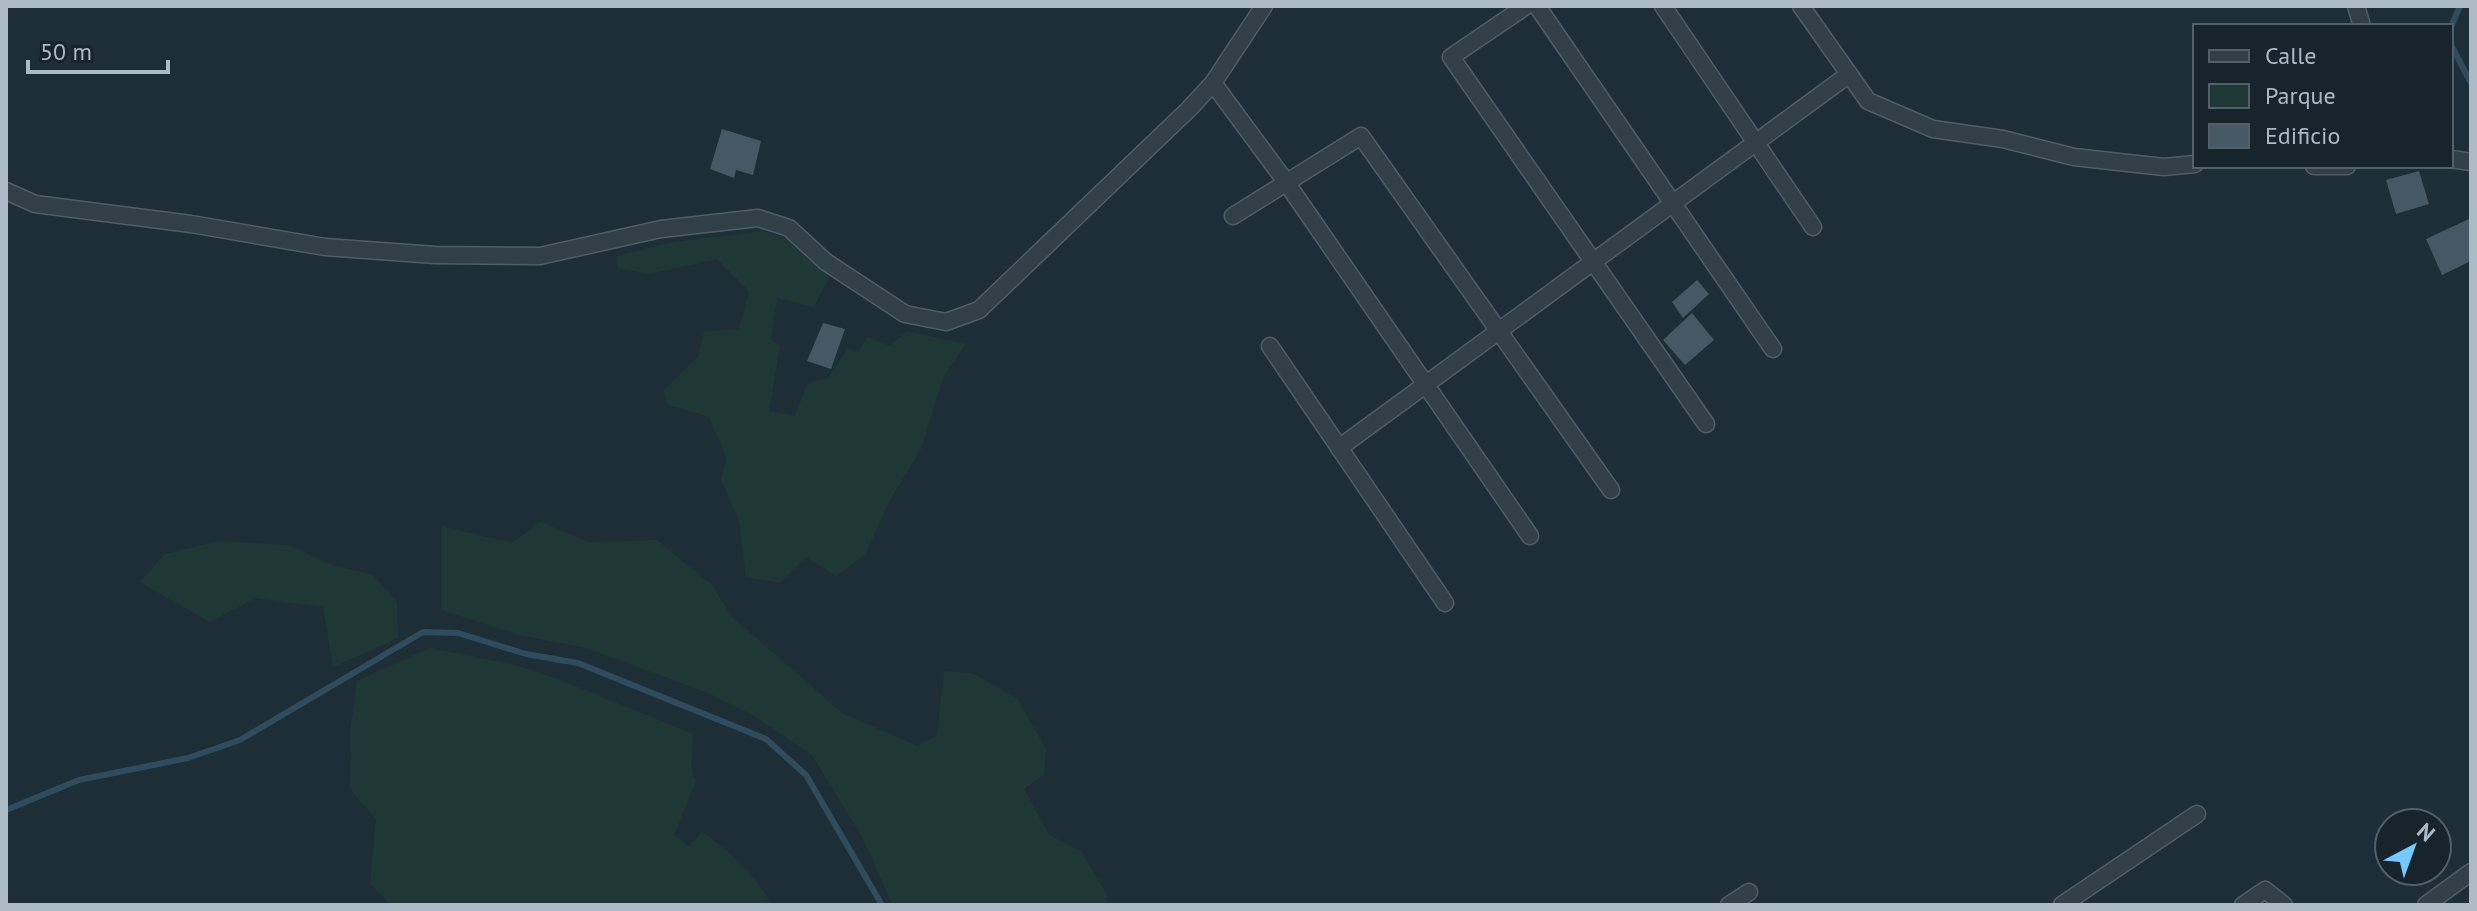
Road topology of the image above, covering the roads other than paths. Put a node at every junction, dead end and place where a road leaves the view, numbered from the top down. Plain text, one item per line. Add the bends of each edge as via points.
1 (1264, 6) edge
2 (1526, 6) edge
3 (1537, 6) edge
4 (1663, 6) edge
5 (1801, 6) edge
6 (1848, 75) junction
7 (1213, 83) junction
8 (1756, 143) junction
9 (2193, 164) edge
10 (1286, 182) junction
11 (6, 191) edge
12 (1673, 203) junction
13 (1233, 216) dead end
14 (1813, 227) dead end
15 (1592, 262) junction
16 (1499, 331) junction
17 (1270, 346) dead end
18 (1773, 349) dead end
19 (1427, 384) junction
20 (1706, 424) dead end
21 (1339, 448) junction
22 (1611, 490) dead end
23 (1530, 536) dead end
24 (1445, 603) dead end
25 (2197, 814) dead end
26 (2471, 872) edge
27 (1749, 892) dead end
28 (1729, 905) edge
29 (2062, 905) edge
30 (2243, 905) edge
31 (2284, 905) edge
32 (2426, 905) edge

1 - 7 street
2 - 15 street via 1451,57
3 - 12 street
4 - 8 street
5 - 6 street
6 - 8 street
6 - 9 street via 1868,101 1933,129 2074,157 2164,167
7 - 10 street
7 - 11 street via 979,310 946,322 905,314 826,262 789,228 758,218 661,229 540,256 435,255 325,247 35,204
8 - 12 street
8 - 14 street
10 - 13 street
10 - 16 street via 1361,136
10 - 19 street
12 - 15 street
12 - 18 street
15 - 16 street
15 - 20 street
16 - 19 street
16 - 22 street
17 - 21 street
19 - 21 street
19 - 23 street
21 - 24 street
25 - 29 street
26 - 32 street
27 - 28 street
30 - 31 street via 2265,890

